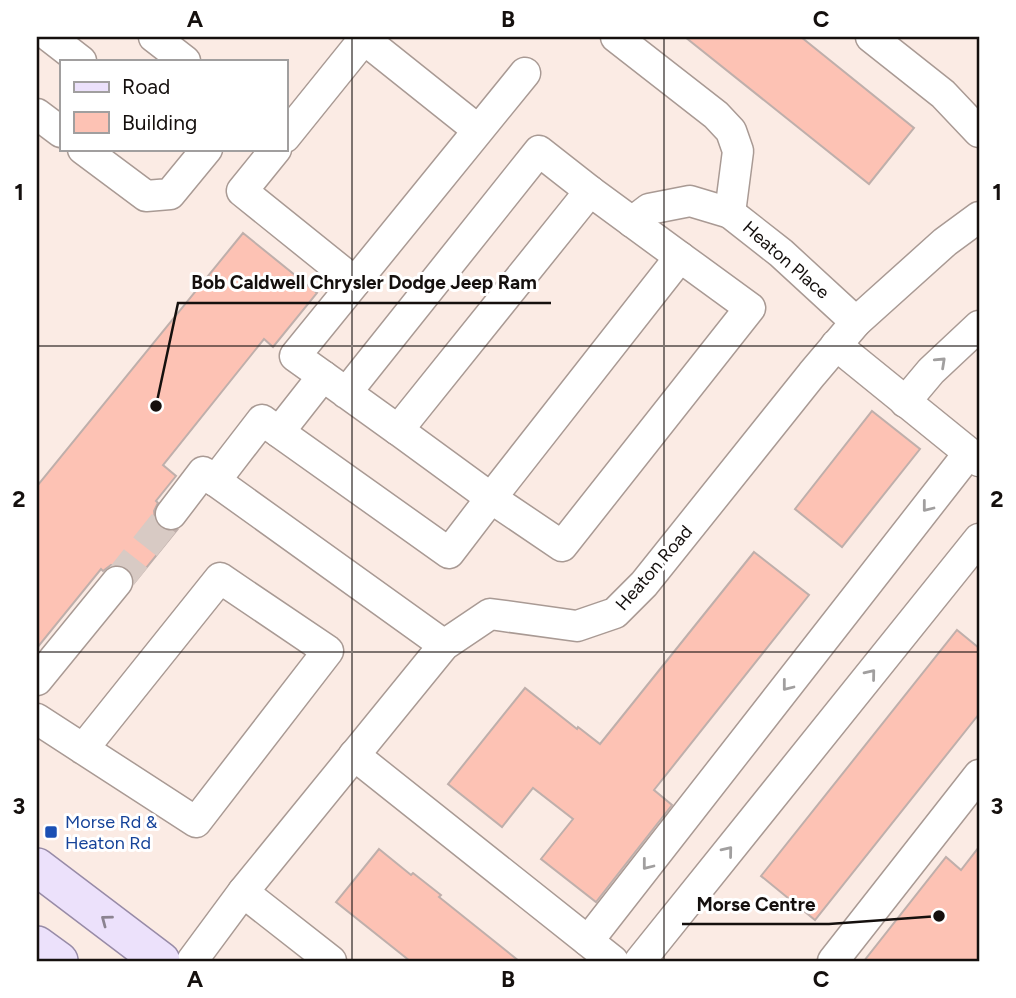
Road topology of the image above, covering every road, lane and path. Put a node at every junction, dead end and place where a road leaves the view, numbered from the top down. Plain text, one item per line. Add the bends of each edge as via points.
1 (50, 37) edge
2 (154, 37) edge
3 (616, 37) edge
4 (871, 37) edge
5 (80, 60) edge
6 (184, 60) edge
7 (524, 73) dead end
8 (37, 114) edge
9 (478, 130) junction
10 (60, 131) edge
11 (979, 132) edge
12 (287, 135) edge
13 (84, 150) edge
14 (275, 150) edge
15 (200, 151) edge
16 (590, 191) junction
17 (730, 213) junction
18 (979, 217) edge
19 (632, 222) junction
20 (680, 257) junction
21 (355, 282) junction
22 (856, 322) junction
23 (979, 326) edge
24 (836, 345) junction
25 (334, 385) junction
26 (905, 401) junction
27 (398, 430) junction
28 (279, 432) junction
29 (974, 457) edge
30 (215, 481) junction
31 (491, 498) junction
32 (171, 514) tunnel mouth
33 (979, 539) edge
34 (117, 582) tunnel mouth
35 (444, 645) junction
36 (37, 680) edge
37 (37, 719) edge
38 (83, 749) junction
39 (354, 755) junction
40 (979, 775) edge
41 (37, 867) edge
42 (243, 892) junction
43 (588, 941) junction
44 (37, 944) edge
45 (59, 961) edge
46 (161, 961) edge
47 (192, 961) edge
48 (331, 961) edge
49 (613, 961) edge
50 (640, 961) edge
51 (833, 961) edge

1 - 5 street
2 - 6 street
3 - 17 street via 731,131 738,151
4 - 11 street via 943,94
7 - 9 street
8 - 10 street
9 - 12 street via 364,39
9 - 21 street
13 - 15 street via 146,196 170,194
14 - 21 street via 242,191
16 - 19 street
16 - 25 street via 539,151
16 - 27 street
17 - 19 street, Heaton Place via 690,201 649,209
17 - 22 street, Heaton Place
18 - 22 street, Heaton Road
19 - 20 street
20 - 31 street
20 - 31 street via 750,307 588,514 562,547
21 - 25 street via 295,356
22 - 24 street, Heaton Road
26 -> 23 street
24 - 26 street
24 - 35 street, Heaton Road via 644,584 615,613 576,626 490,614
25 - 27 street
25 - 28 street
26 - 29 street
27 - 31 street
28 - 30 street via 262,420
28 - 31 street via 449,553
29 -> 43 street
30 - 32 street via 203,472
30 - 35 street
50 -> 33 street
34 - 36 street
35 - 39 street, Heaton Road
37 - 38 street
38 - 38 street via 196,822 328,651 220,578
39 - 42 street, Heaton Road
39 - 43 street
40 - 51 street
46 -> 41 main road
42 - 47 street, Heaton Road
42 - 48 street
43 - 49 street
44 - 45 main road

